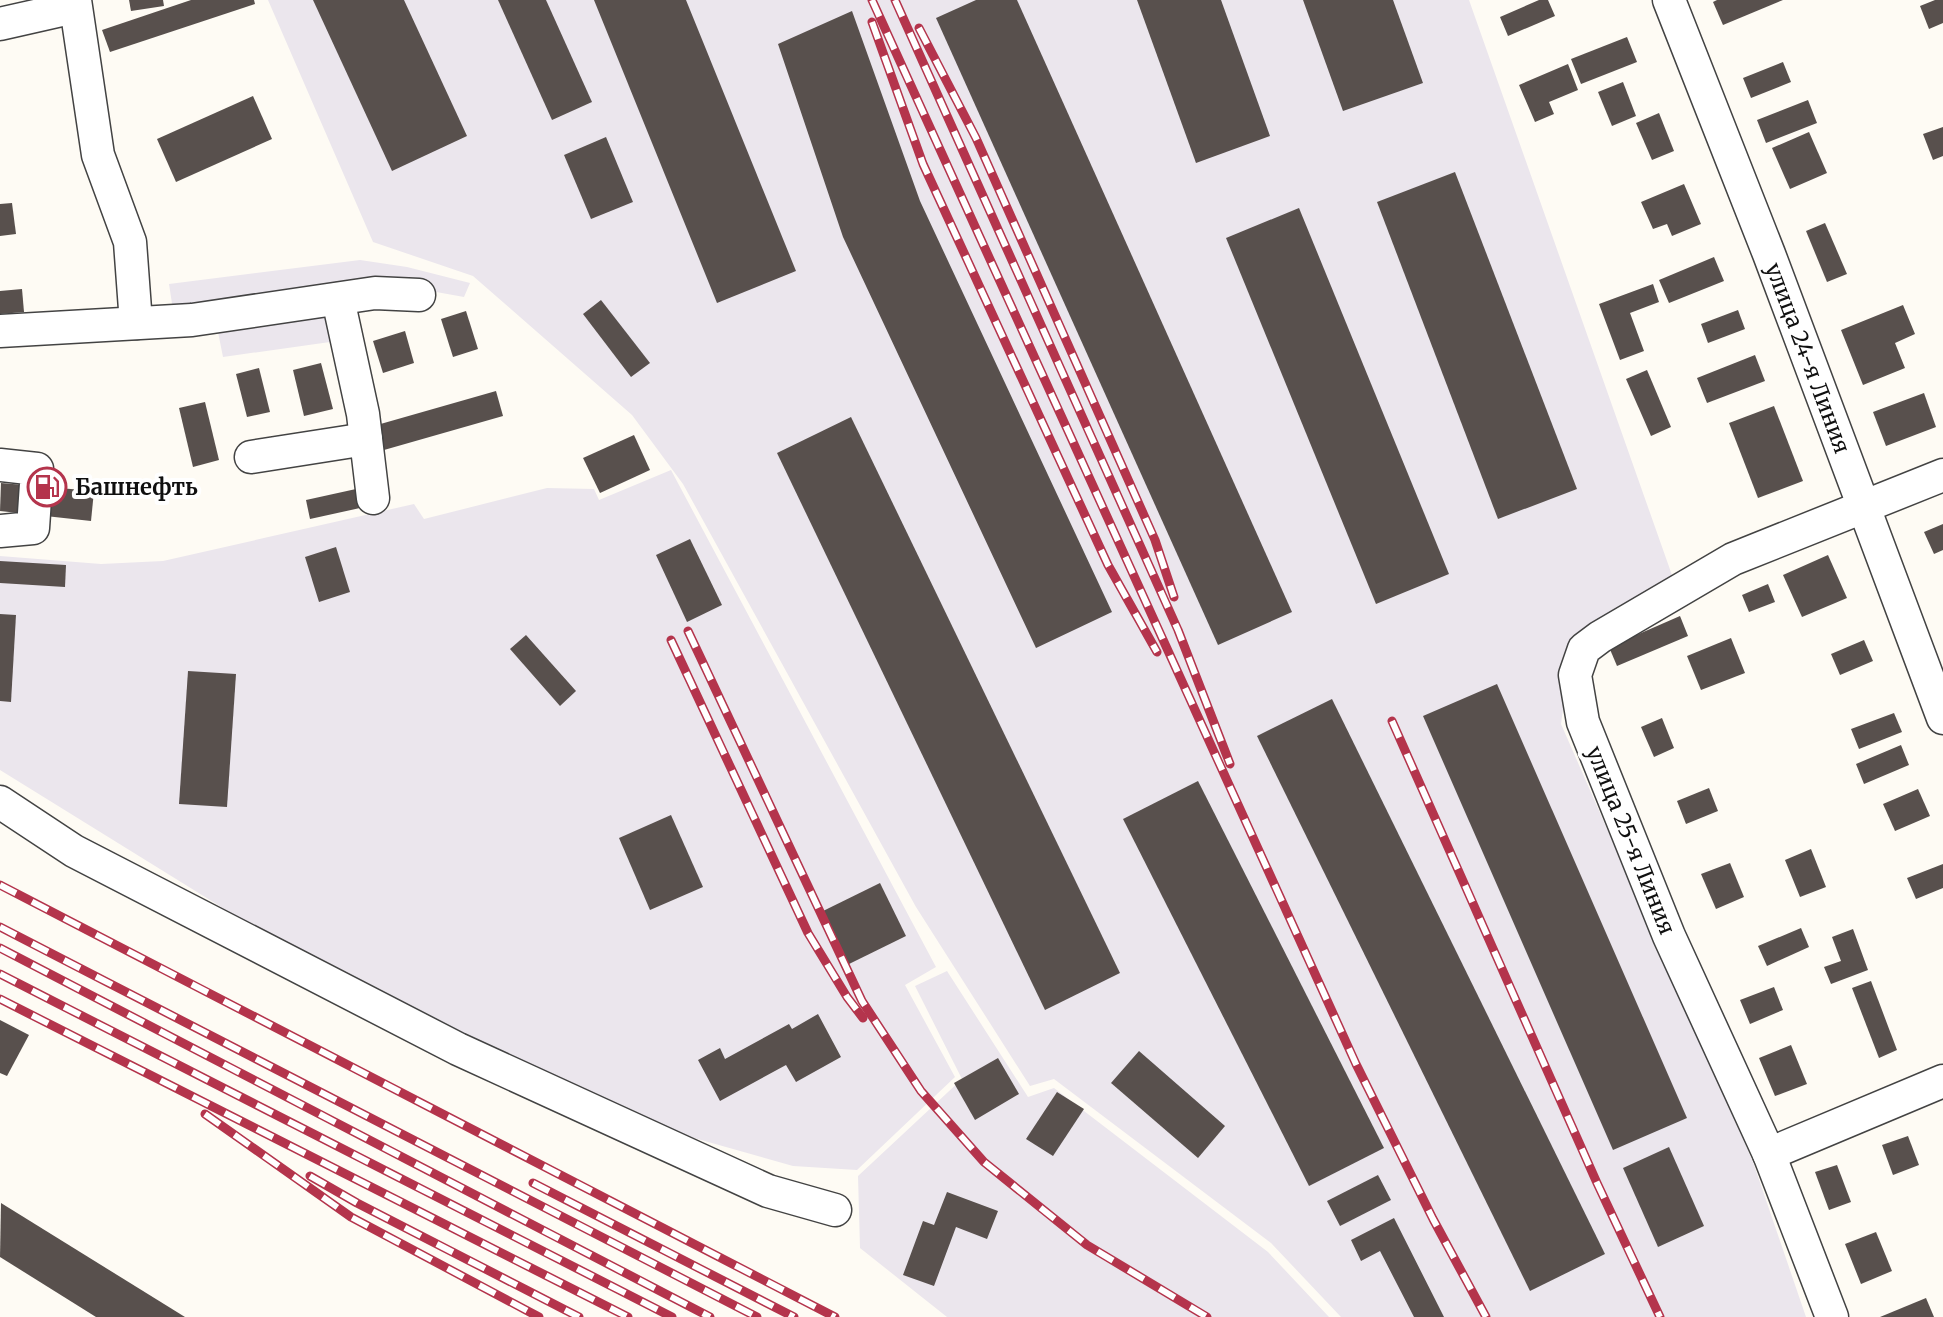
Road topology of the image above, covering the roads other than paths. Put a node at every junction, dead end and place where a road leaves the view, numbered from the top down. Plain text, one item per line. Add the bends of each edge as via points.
1 (1669, 0) edge
2 (75, 3) edge
3 (0, 24) edge
4 (419, 295) dead end
5 (338, 299) junction
6 (136, 323) junction
7 (0, 331) edge
8 (366, 439) junction
9 (251, 457) dead end
10 (0, 465) edge
11 (1943, 475) edge
12 (373, 498) dead end
13 (1864, 506) junction
14 (0, 531) edge
15 (1943, 718) edge
16 (0, 802) edge
17 (1943, 1081) edge
18 (1769, 1154) junction
19 (835, 1210) dead end
20 (1832, 1317) edge

1 - 13 street, улица 24-я Линия
2 - 3 street
2 - 6 street via 98,155 130,242
4 - 5 street via 375,293
5 - 6 street
5 - 8 street
6 - 7 street
8 - 9 street
8 - 12 street
10 - 14 street via 37,469 33,528
11 - 13 street, улица 25-я Линия
13 - 15 street, улица 24-я Линия
13 - 18 street, улица 25-я Линия via 1706,574 1584,649 1575,675 1583,722 1663,922
16 - 19 street via 74,851 458,1049 768,1191
17 - 18 street
18 - 20 street, улица 25-я Линия

